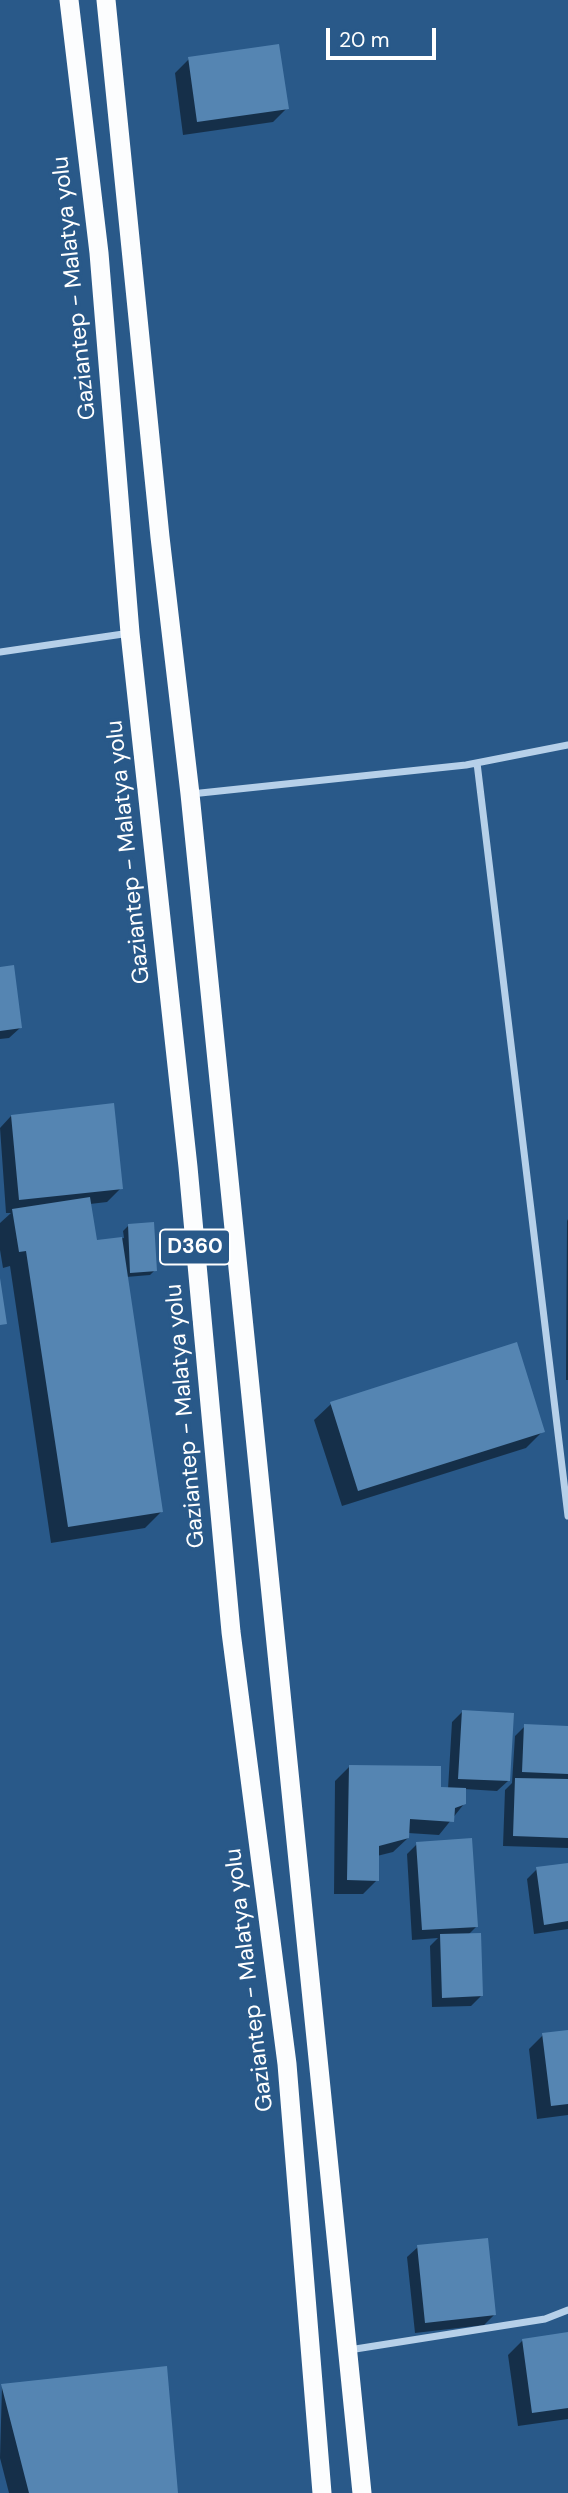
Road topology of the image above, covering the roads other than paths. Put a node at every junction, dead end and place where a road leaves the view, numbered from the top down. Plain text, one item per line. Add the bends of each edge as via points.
1 (69, 0) edge
2 (106, 0) edge
3 (130, 633) junction
4 (0, 652) edge
5 (568, 745) edge
6 (477, 763) junction
7 (190, 794) junction
8 (568, 1516) edge
9 (568, 2310) edge
10 (346, 2350) junction
11 (321, 2493) edge
12 (362, 2493) edge

1 - 3 highway, Gaziantep - Malatya yolu / D360 via 99,253
2 - 7 highway, D360
3 - 4 street
3 - 11 highway, Gaziantep - Malatya yolu / D360 via 188,1167 231,1632 287,2064
5 - 6 street
6 - 7 street
6 - 8 street
7 - 10 highway, D360
9 - 10 street via 545,2319
10 - 12 highway, D360

